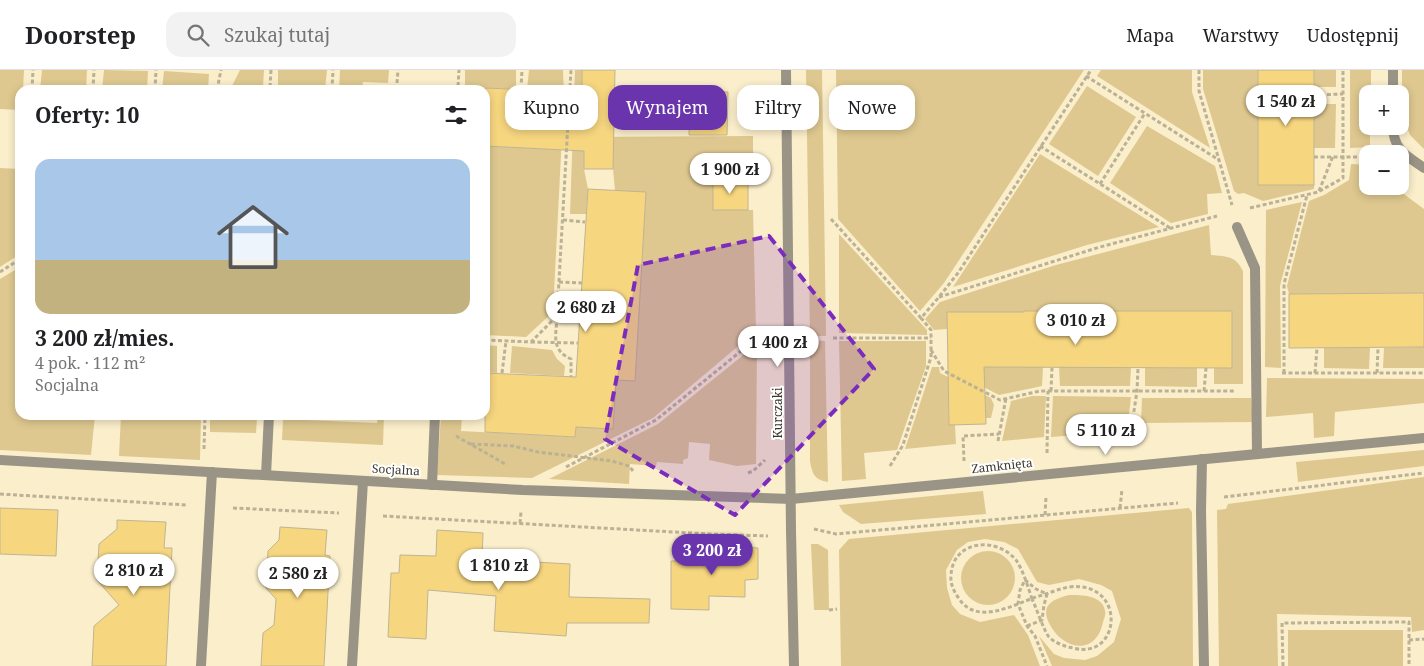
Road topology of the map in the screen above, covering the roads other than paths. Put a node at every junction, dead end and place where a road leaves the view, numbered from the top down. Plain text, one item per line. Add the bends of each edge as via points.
1 (786, 70) edge
2 (1393, 70) edge
3 (1393, 85) edge
4 (1394, 135) edge
5 (1424, 168) edge
6 (1237, 227) road end
7 (269, 420) edge
8 (435, 420) edge
9 (1424, 438) edge
10 (1257, 454) junction
11 (1202, 459) junction
12 (0, 460) edge
13 (208, 471) junction
14 (266, 475) junction
15 (363, 481) junction
16 (432, 485) junction
17 (791, 499) junction
18 (201, 666) edge
19 (352, 666) edge
20 (794, 666) edge
21 (1204, 666) edge

1 - 17 street, Kurczaki
2 - 3 street
4 - 5 street via 1404,154
6 - 10 street via 1255,268
7 - 14 street
8 - 16 street
9 - 10 street, Zamknięta
10 - 11 street, Zamknięta
11 - 17 street, Zamknięta
11 - 21 street
12 - 13 street, Socjalna
13 - 14 street, Socjalna
13 - 18 street via 210,506
14 - 15 street, Socjalna
15 - 16 street, Socjalna
15 - 19 street
16 - 17 street, Socjalna
17 - 20 street, Kurczaki

